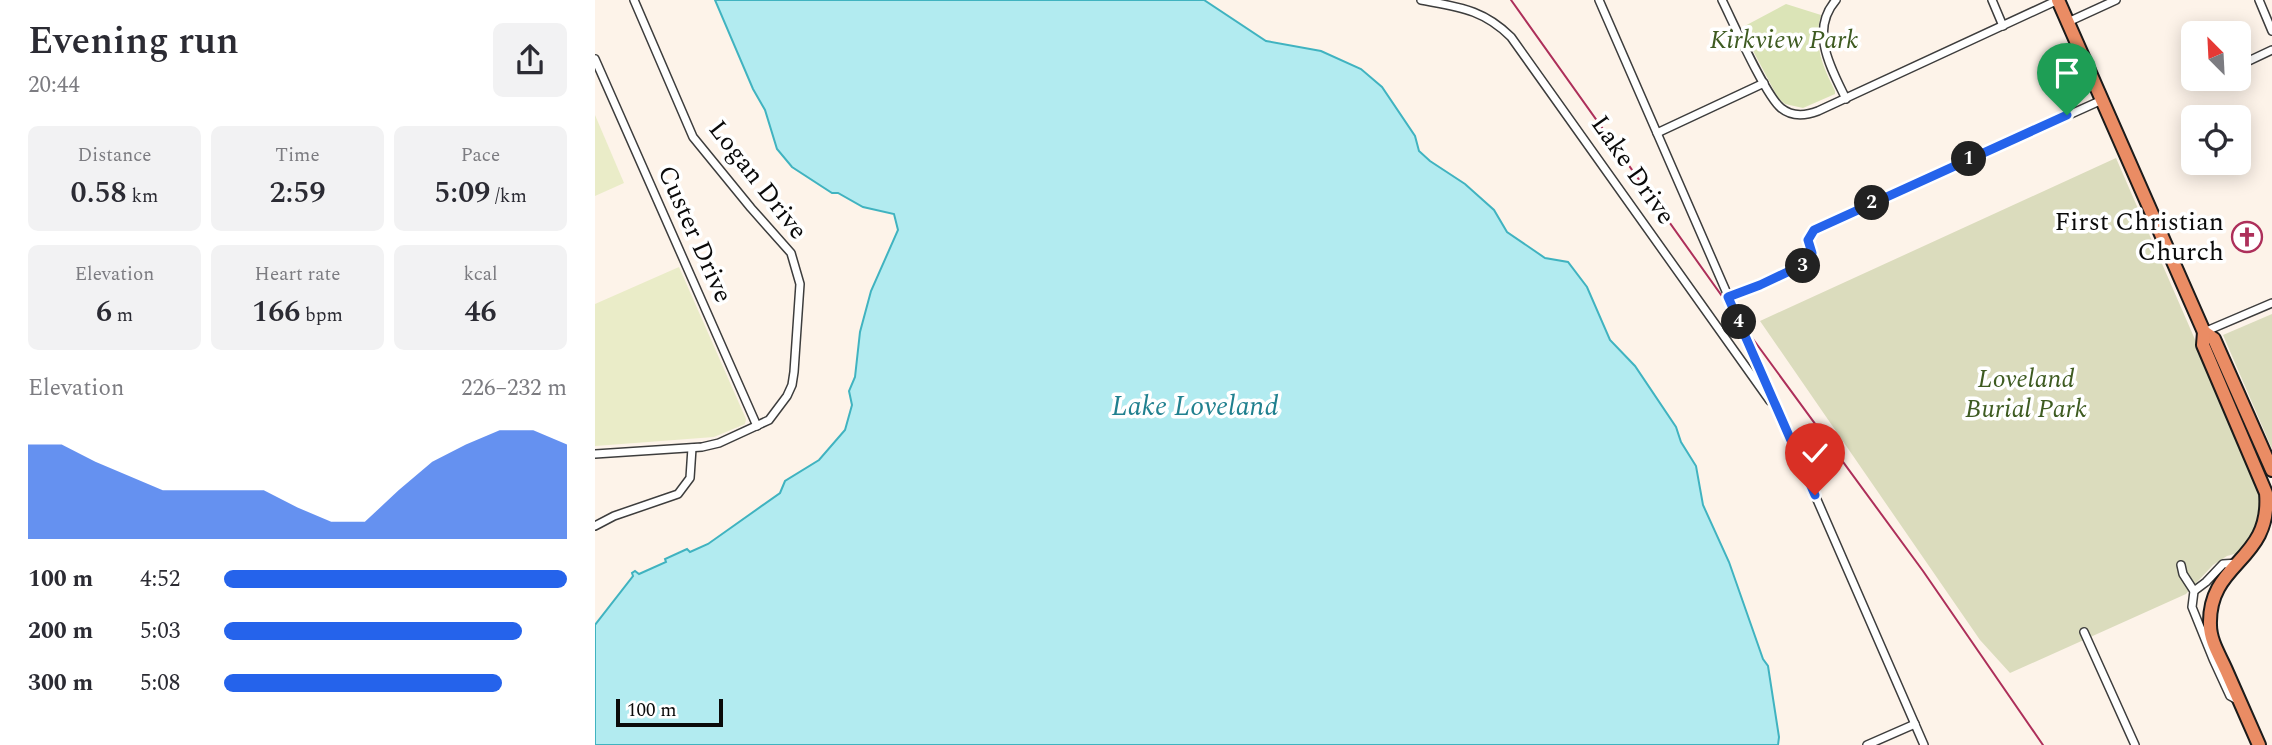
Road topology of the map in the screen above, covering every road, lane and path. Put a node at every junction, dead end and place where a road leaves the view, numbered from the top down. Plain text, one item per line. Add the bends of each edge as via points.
1 (634, 0) edge
2 (1421, 0) edge
3 (1599, 0) edge
4 (1722, 0) edge
5 (1836, 0) edge
6 (1992, 0) edge
7 (2058, 0) edge
8 (2116, 0) edge
9 (2259, 0) edge
10 (2068, 22) junction
11 (2003, 26) junction
12 (2272, 31) edge
13 (2272, 51) edge
14 (595, 59) edge
15 (2251, 60) edge
16 (1764, 83) junction
17 (1846, 99) junction
18 (2102, 100) junction
19 (1657, 133) junction
20 (1728, 297) junction
21 (2272, 303) edge
22 (2204, 332) junction
23 (1777, 409) junction
24 (757, 426) junction
25 (692, 448) junction
26 (595, 454) edge
27 (2272, 470) edge
28 (595, 526) edge
29 (2269, 545) dead end
30 (2252, 553) junction
31 (2240, 563) junction
32 (2181, 565) dead end
33 (2194, 591) junction
34 (2084, 632) dead end
35 (2240, 701) junction
36 (1915, 724) junction
37 (1867, 745) edge
38 (1924, 745) edge
39 (2135, 745) edge
40 (2259, 745) edge

1 - 24 street, Logan Drive via 698,144 789,250 798,271 792,386 774,415
2 - 23 street, Lake Drive via 1474,11 1511,37
3 - 19 street
4 - 16 street
5 - 17 street via 1824,26 1824,46
6 - 11 street
7 - 10 highway
7 - 11 street
8 - 10 street
9 - 12 street
10 - 18 highway
11 - 17 street
13 - 15 street
14 - 24 street, Custer Drive
16 - 17 street via 1777,105 1792,114 1808,114
16 - 19 street
18 - 20 street via 1814,230 1808,240 1811,261
18 - 22 highway
19 - 20 street
20 - 23 street
21 - 22 street
22 - 27 highway via 2214,339
22 - 30 highway via 2203,345 2269,506 2267,529
23 - 36 street
24 - 25 street, Logan Drive via 719,443
25 - 26 street, Logan Drive
25 - 28 street via 689,478 678,494
29 - 30 highway
30 - 31 highway
31 - 33 street via 2223,564
31 - 35 highway via 2216,593 2210,623
32 - 33 street
33 - 35 street via 2192,607 2213,659 2230,696
34 - 39 street
35 - 40 highway
36 - 37 street
36 - 38 street

